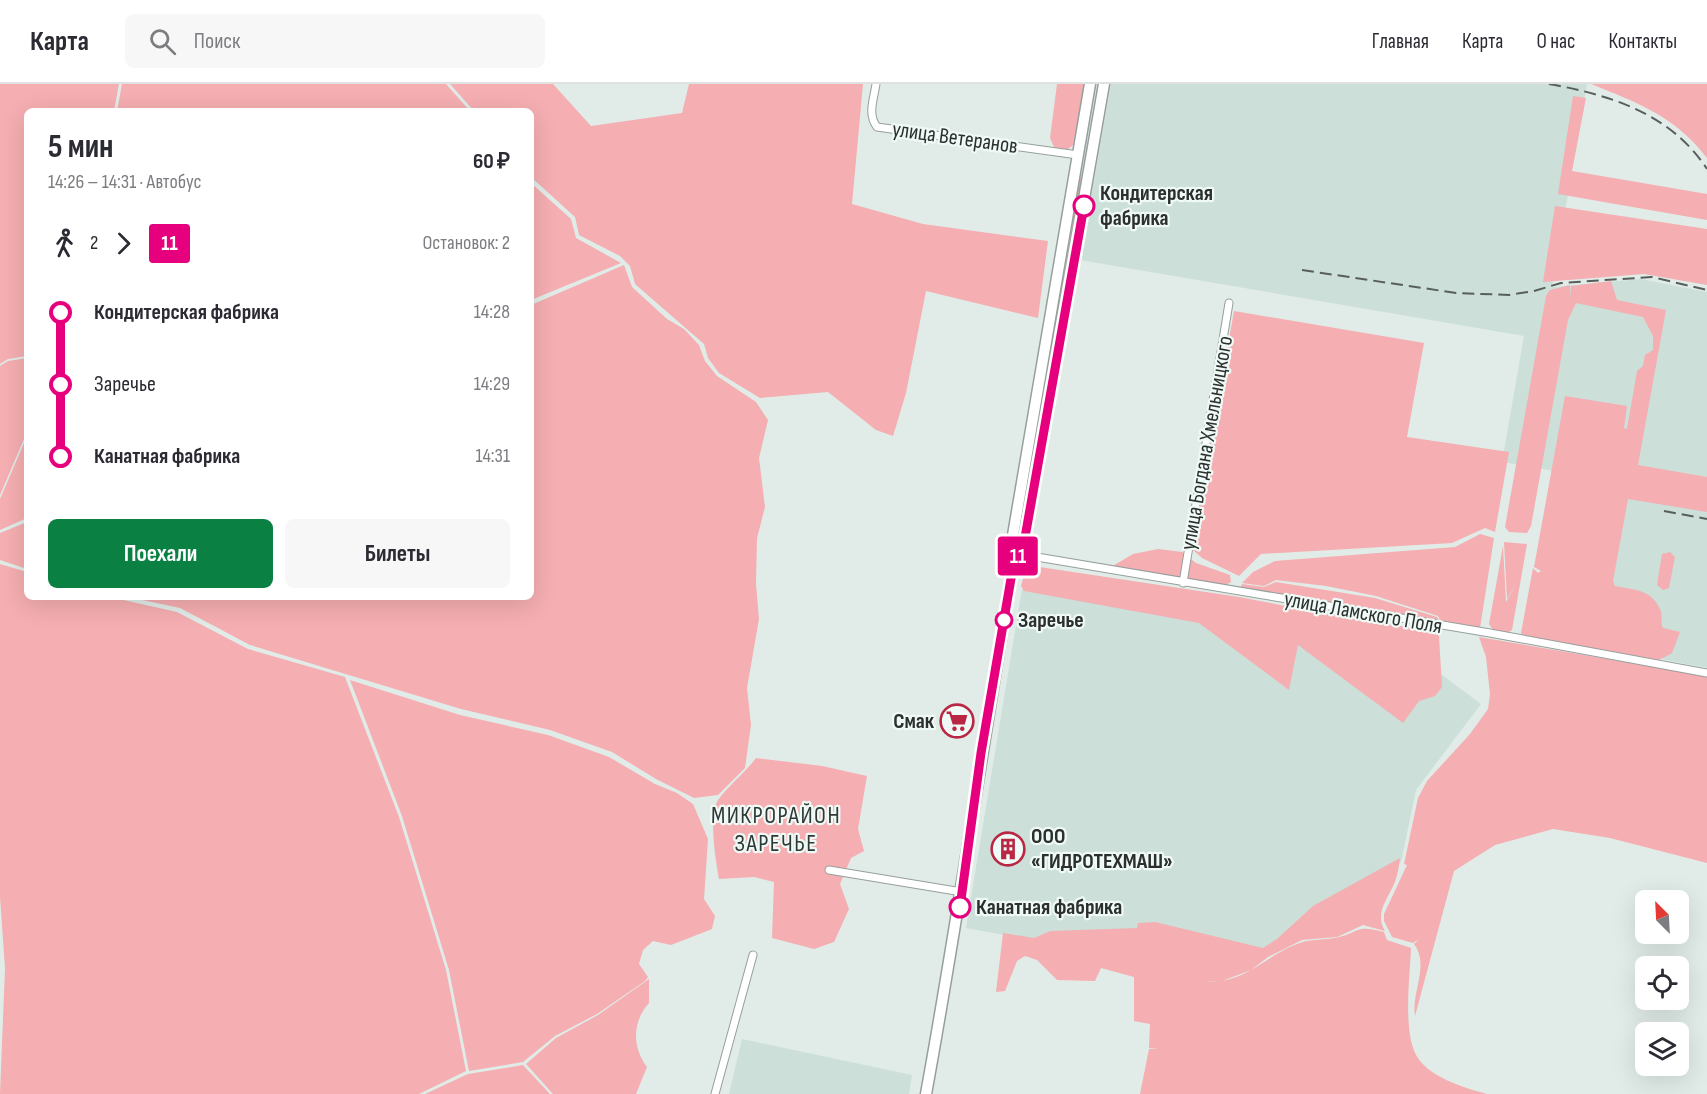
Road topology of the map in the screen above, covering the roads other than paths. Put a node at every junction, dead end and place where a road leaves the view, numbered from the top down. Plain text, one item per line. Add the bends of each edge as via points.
1 (876, 84) edge
2 (1090, 84) edge
3 (1104, 84) edge
4 (1078, 157) junction
5 (1091, 161) junction
6 (1058, 271) junction
7 (1072, 273) junction
8 (1229, 303) dead end
9 (1019, 554) junction
10 (1013, 567) junction
11 (1183, 583) junction
12 (1707, 673) edge
13 (829, 870) dead end
14 (962, 892) junction
15 (753, 955) dead end
16 (715, 1094) edge
17 (926, 1094) edge

1 - 4 street, улица Ветеранов via 871,111 877,127
2 - 4 main road
3 - 5 main road
4 - 5 main road
4 - 6 main road
5 - 7 main road
6 - 7 main road
6 - 10 main road via 1012,541
7 - 9 main road
8 - 11 street, улица Богдана Хмельницкого
9 - 10 main road
9 - 11 street, улица Ламского Поля
10 - 14 main road
11 - 12 street, улица Ламского Поля
13 - 14 street
14 - 17 main road
15 - 16 street

